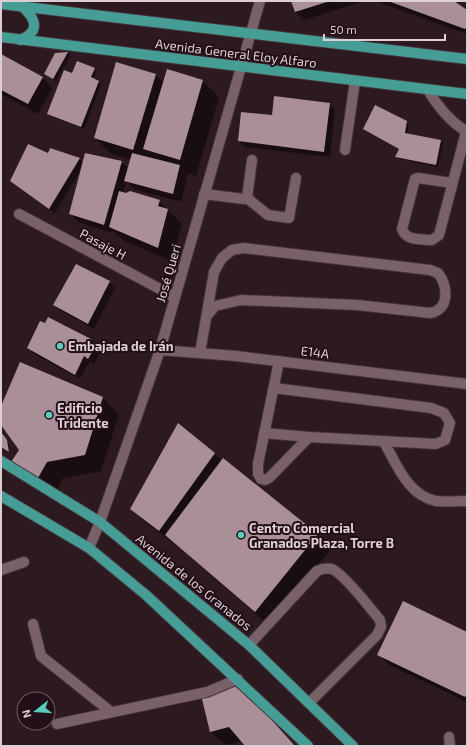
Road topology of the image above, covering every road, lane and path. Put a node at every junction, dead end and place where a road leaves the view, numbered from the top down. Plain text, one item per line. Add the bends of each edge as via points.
1 (260, 1) edge
2 (1, 4) edge
3 (22, 6) junction
4 (252, 32) junction
5 (1, 37) edge
6 (20, 40) junction
7 (467, 59) edge
8 (240, 66) junction
9 (356, 81) junction
10 (428, 90) junction
11 (467, 94) edge
12 (467, 132) edge
13 (345, 150) dead end
14 (252, 160) dead end
15 (296, 178) dead end
16 (452, 183) junction
17 (204, 194) junction
18 (247, 198) junction
19 (19, 214) dead end
20 (175, 297) junction
21 (207, 316) junction
22 (160, 350) junction
23 (200, 353) junction
24 (279, 361) junction
25 (467, 384) edge
26 (274, 388) junction
27 (264, 433) junction
28 (308, 437) junction
29 (384, 442) junction
30 (1, 461) edge
31 (1, 496) edge
32 (467, 501) edge
33 (100, 522) junction
34 (89, 548) junction
35 (24, 562) dead end
36 (1, 570) edge
37 (33, 624) dead end
38 (249, 645) junction
39 (238, 679) junction
40 (309, 703) junction
41 (111, 712) junction
42 (57, 724) dead end
43 (308, 746) edge
44 (353, 746) edge

1 - 4 street, José Queri
2 - 3 main road, Avenida General Eloy Alfaro
3 - 4 main road, Avenida General Eloy Alfaro
3 - 6 main road via 33,18 35,25 27,37
4 - 7 main road, Avenida General Eloy Alfaro
4 - 8 street, José Queri
5 - 6 main road, Avenida General Eloy Alfaro
6 - 8 main road, Avenida General Eloy Alfaro
8 - 9 main road, Avenida General Eloy Alfaro
8 - 17 street, José Queri
9 - 10 main road, Avenida General Eloy Alfaro
9 - 13 street
10 - 11 main road, Avenida General Eloy Alfaro
10 - 12 street via 438,108
12 - 16 street
14 - 18 street
15 - 18 street via 288,218 268,215
16 - 16 street via 439,235 432,240 407,237 402,229 415,180 418,178
17 - 18 street
17 - 20 street, José Queri
19 - 20 street, Pasaje H
20 - 22 street, José Queri
21 - 21 street via 215,306 241,300 357,305 430,313 443,306 446,287 438,273 430,270 244,248 232,250 222,258 208,297
21 - 23 street
22 - 23 street, E14A
22 - 33 street, José Queri
23 - 24 street, E14A
24 - 25 street, E14A
24 - 26 street
26 - 27 street
26 - 29 street via 431,408 444,413 450,423 445,440 436,444
27 - 28 street
27 - 28 street via 258,474 265,480
28 - 29 street
29 - 32 street via 406,481 417,492 435,500
30 - 33 main road, Avenida de los Granados
31 - 34 main road
33 - 34 street, José Queri
33 - 38 main road, Avenida de los Granados
34 - 39 main road
35 - 36 street
37 - 41 street via 41,656
38 - 40 main road, Avenida de los Granados
38 - 40 street via 316,571 323,568 332,570 342,577 380,620 381,628
39 - 41 street via 207,692
39 - 43 main road
40 - 44 main road, Avenida de los Granados
41 - 42 street

